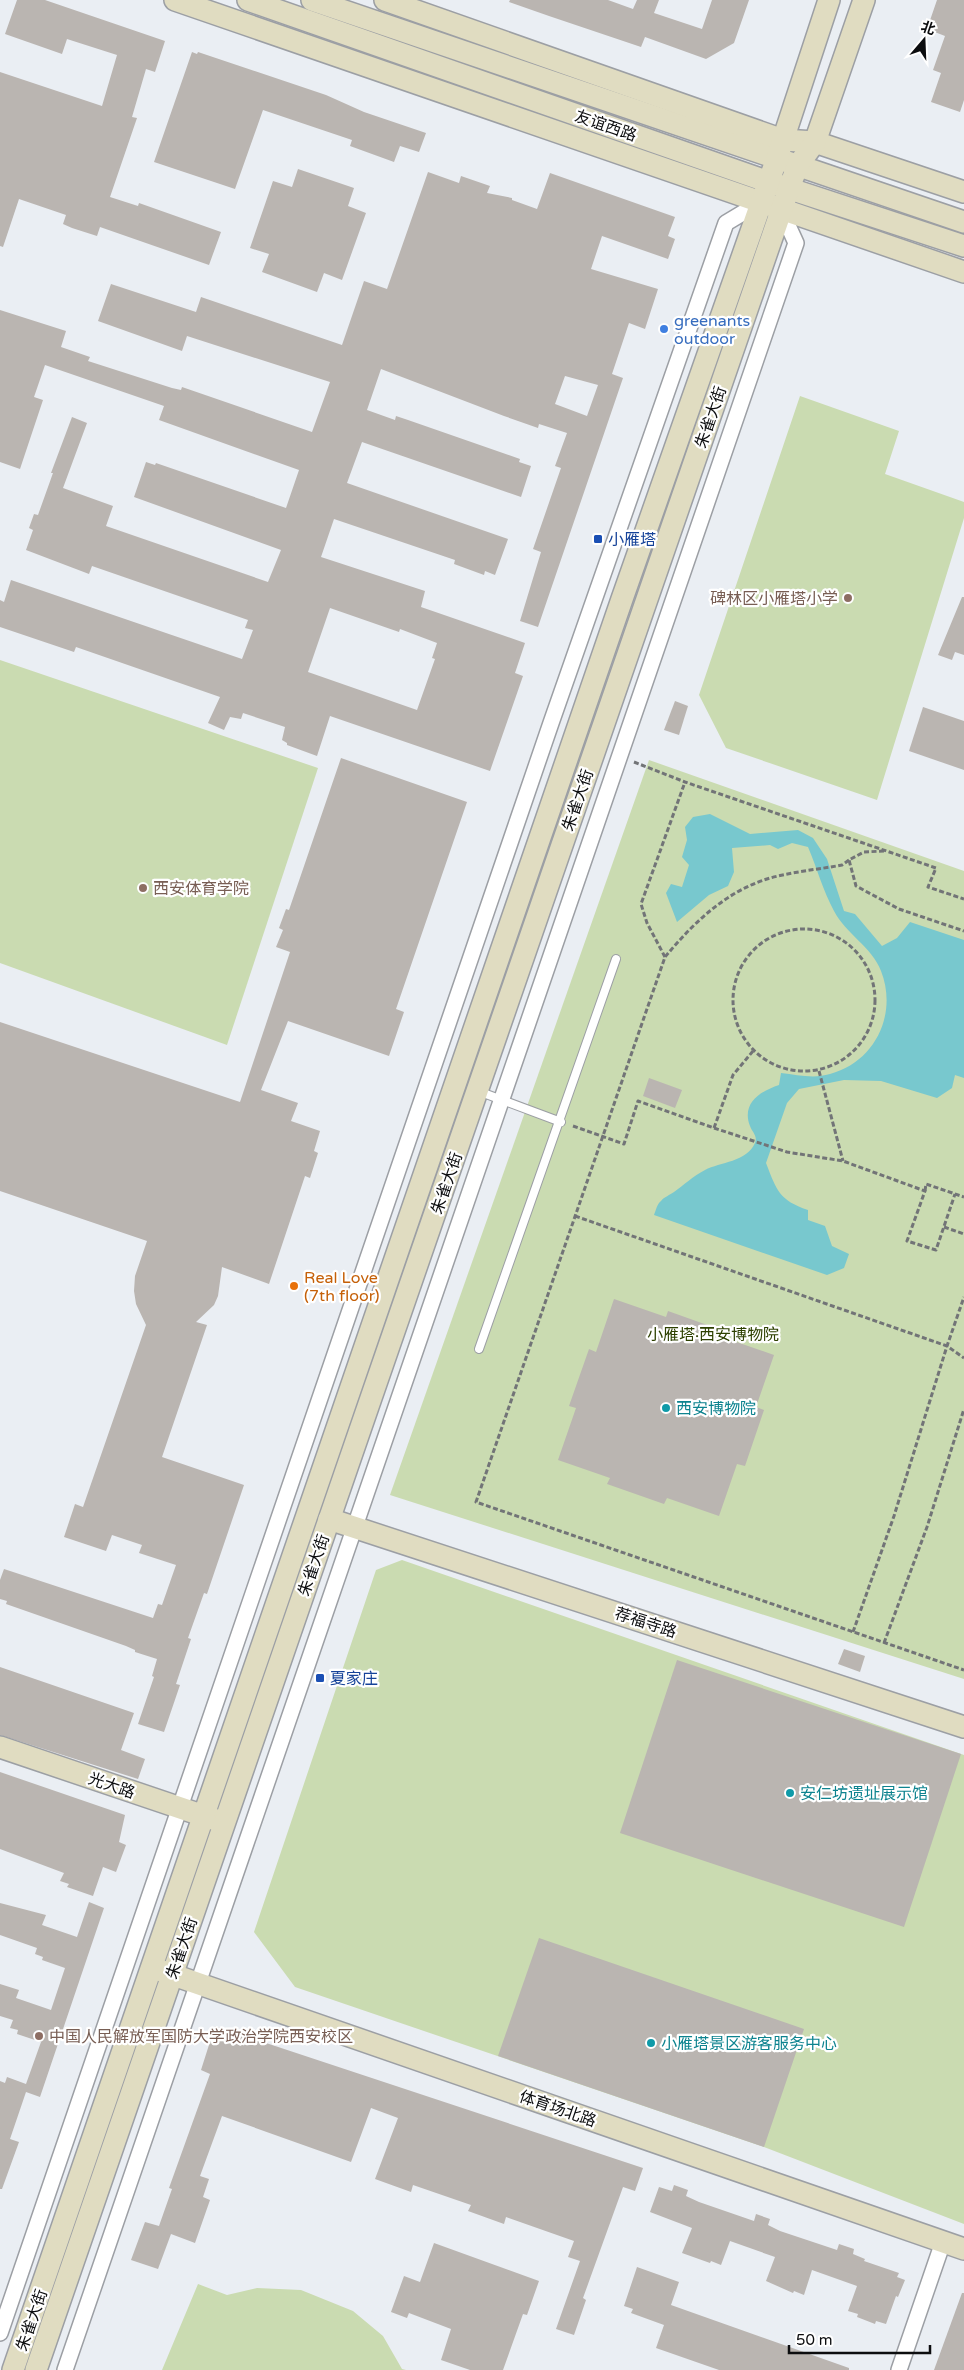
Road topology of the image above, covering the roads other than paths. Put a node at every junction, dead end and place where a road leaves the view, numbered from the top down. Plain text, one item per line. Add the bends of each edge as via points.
1 (175, 0) edge
2 (248, 0) edge
3 (312, 0) edge
4 (384, 0) edge
5 (829, 0) edge
6 (864, 0) edge
7 (815, 142) junction
8 (780, 149) junction
9 (798, 165) junction
10 (769, 182) junction
11 (789, 188) junction
12 (964, 192) edge
13 (761, 202) junction
14 (781, 210) junction
15 (964, 222) edge
16 (964, 246) edge
17 (964, 272) edge
18 (616, 959) dead end
19 (478, 1091) junction
20 (501, 1100) junction
21 (560, 1122) junction
22 (479, 1349) dead end
23 (329, 1518) junction
24 (355, 1527) junction
25 (964, 1727) edge
26 (0, 1746) edge
27 (180, 1808) junction
28 (203, 1815) junction
29 (223, 1823) junction
30 (152, 1967) junction
31 (172, 1974) junction
32 (198, 1983) junction
33 (943, 2242) junction
34 (964, 2249) edge
35 (5, 2303) edge
36 (33, 2312) junction
37 (0, 2333) edge
38 (13, 2370) edge
39 (36, 2370) edge
40 (65, 2370) edge
41 (899, 2370) edge

1 - 13 main road
2 - 10 main road, 友谊西路
3 - 8 main road, 友谊西路
4 - 8 main road
5 - 8 main road, 朱雀大街
6 - 7 main road, 朱雀大街
7 - 8 main road
7 - 9 main road, 朱雀大街
7 - 12 main road
8 - 9 main road, 友谊西路
8 - 10 main road, 朱雀大街
9 - 11 main road, 朱雀大街
9 - 15 main road, 友谊西路
10 - 11 main road, 友谊西路
10 - 13 main road, 朱雀大街
11 - 14 main road, 朱雀大街
11 - 16 main road, 友谊西路
13 - 14 main road
13 - 27 street via 726,223 551,723
13 - 28 main road, 朱雀大街
14 - 17 main road
14 - 19 main road, 朱雀大街
14 - 20 street via 796,243
18 - 21 lane
19 - 20 lane
19 - 23 main road, 朱雀大街
20 - 21 lane
20 - 24 street
21 - 22 lane
23 - 24 main road, 荐福寺路
23 - 29 main road, 朱雀大街
24 - 25 main road, 荐福寺路
24 - 32 street
26 - 27 main road, 光大路
27 - 28 main road, 光大路
27 - 35 street
28 - 29 main road, 光大路
28 - 30 main road, 朱雀大街
29 - 31 main road, 朱雀大街
30 - 31 main road, 体育场北路
30 - 36 main road, 朱雀大街
31 - 32 main road, 体育场北路
31 - 39 main road, 朱雀大街
32 - 33 main road, 体育场北路
32 - 40 street
33 - 34 main road, 体育场北路
33 - 41 street
35 - 36 street
35 - 37 street
36 - 38 main road, 朱雀大街

